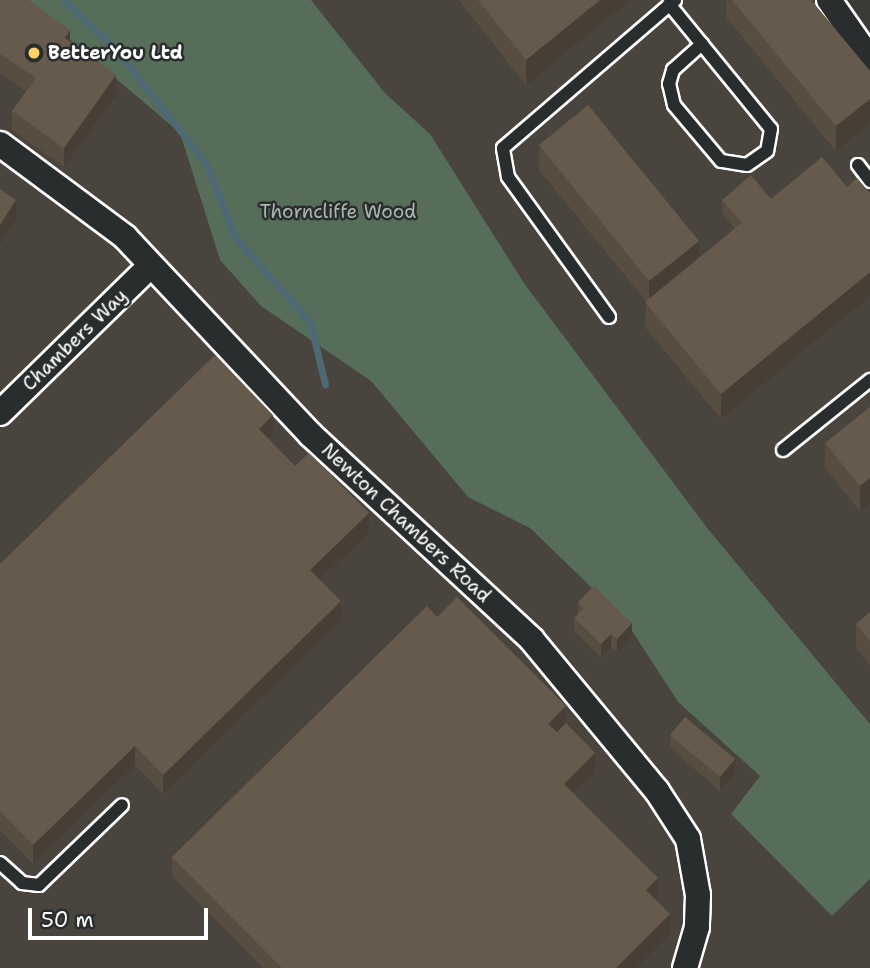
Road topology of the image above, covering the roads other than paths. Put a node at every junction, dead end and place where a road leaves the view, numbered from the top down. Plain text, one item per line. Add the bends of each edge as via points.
1 (829, 0) edge
2 (672, 2) edge
3 (702, 44) junction
4 (870, 59) edge
5 (0, 145) edge
6 (858, 165) dead end
7 (870, 181) edge
8 (150, 266) junction
9 (609, 317) dead end
10 (870, 380) edge
11 (0, 413) edge
12 (783, 450) dead end
13 (122, 805) dead end
14 (0, 863) edge
15 (685, 968) edge

1 - 4 street
2 - 3 lane
2 - 9 lane via 503,148 508,177
3 - 3 lane via 771,129 767,151 747,165 721,161 674,105 669,84 673,70
5 - 8 street, Newton Chambers Road via 94,210
6 - 7 lane
8 - 11 street, Chambers Way
8 - 15 street, Newton Chambers Road via 311,435 532,640 657,791 688,839 696,866 696,927
10 - 12 lane
13 - 14 lane via 39,884 23,883

